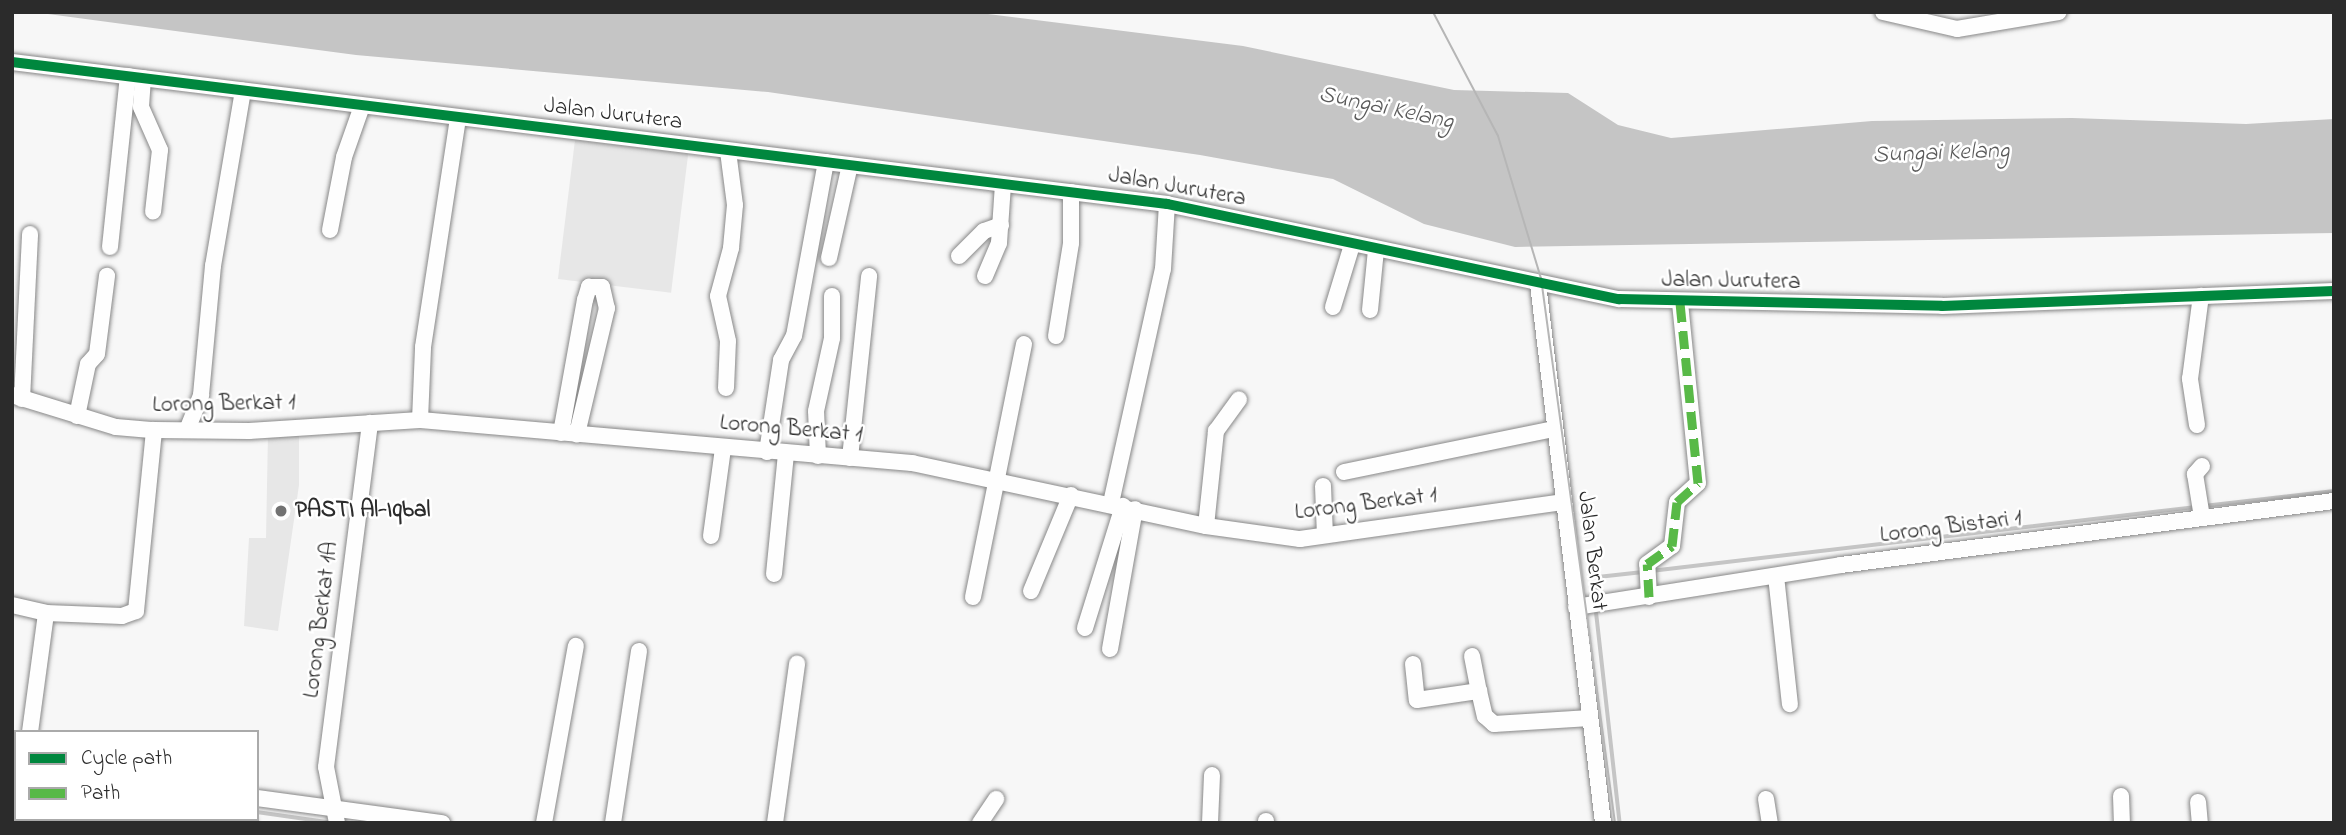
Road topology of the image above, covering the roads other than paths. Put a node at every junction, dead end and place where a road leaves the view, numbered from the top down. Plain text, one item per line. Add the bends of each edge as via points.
1 (1883, 12) edge
2 (2059, 12) edge
3 (12, 62) edge
4 (136, 77) junction
5 (243, 91) junction
6 (362, 106) junction
7 (458, 118) junction
8 (728, 150) junction
9 (826, 162) junction
10 (850, 165) junction
11 (1003, 184) junction
12 (1071, 192) junction
13 (1167, 204) junction
14 (153, 212) dead end
15 (1001, 225) junction
16 (330, 230) dead end
17 (30, 234) dead end
18 (1352, 245) junction
19 (110, 247) dead end
20 (1376, 250) junction
21 (959, 256) dead end
22 (829, 258) dead end
23 (107, 276) dead end
24 (869, 276) dead end
25 (985, 276) dead end
26 (1538, 284) junction
27 (2334, 291) edge
28 (832, 296) dead end
29 (2201, 296) junction
30 (1680, 304) junction
31 (1333, 307) dead end
32 (1370, 310) dead end
33 (1056, 336) dead end
34 (1024, 344) dead end
35 (726, 388) dead end
36 (17, 397) edge
37 (1239, 399) dead end
38 (77, 416) junction
39 (420, 420) junction
40 (370, 423) junction
41 (2197, 425) dead end
42 (187, 429) junction
43 (1553, 429) junction
44 (154, 430) junction
45 (569, 434) junction
46 (723, 448) junction
47 (767, 452) junction
48 (786, 454) junction
49 (818, 456) junction
50 (850, 458) junction
51 (2202, 466) dead end
52 (1344, 472) dead end
53 (996, 478) junction
54 (1323, 485) dead end
55 (1071, 495) junction
56 (2334, 501) edge
57 (1562, 502) junction
58 (1123, 506) junction
59 (2200, 508) junction
60 (1206, 526) junction
61 (1325, 535) junction
62 (711, 536) dead end
63 (774, 574) dead end
64 (1776, 576) junction
65 (1031, 591) dead end
66 (973, 597) dead end
67 (1649, 597) junction
68 (12, 605) edge
69 (1581, 606) junction
70 (46, 613) junction
71 (1085, 628) dead end
72 (576, 646) dead end
73 (1110, 649) dead end
74 (639, 651) dead end
75 (1472, 656) dead end
76 (797, 664) dead end
77 (1413, 664) dead end
78 (1479, 691) junction
79 (1790, 704) dead end
80 (1590, 718) junction
81 (30, 730) edge
82 (1212, 775) dead end
83 (2121, 796) dead end
84 (259, 798) edge
85 (996, 799) dead end
86 (1766, 799) dead end
87 (2198, 802) dead end
88 (336, 815) edge
89 (442, 823) edge
90 (544, 823) edge
91 (613, 823) edge
92 (775, 823) edge
93 (980, 823) edge
94 (1210, 823) edge
95 (1603, 823) edge
96 (1770, 823) edge
97 (2122, 823) edge
98 (2200, 823) edge

1 - 2 street via 1957,29
3 - 4 street, Jalan Jurutera
4 - 5 street, Jalan Jurutera
4 - 14 street via 141,107 160,150
4 - 19 street
5 - 6 street, Jalan Jurutera
5 - 42 street via 228,204 213,266 201,395
6 - 7 street, Jalan Jurutera
6 - 16 street via 344,157
7 - 8 street, Jalan Jurutera
7 - 39 street via 423,347
8 - 9 street, Jalan Jurutera
8 - 35 street via 735,205 732,248 718,296 728,341
9 - 10 street, Jalan Jurutera
9 - 47 street via 794,337 781,360
10 - 11 street, Jalan Jurutera
10 - 22 street
11 - 12 street, Jalan Jurutera
11 - 15 street
12 - 13 street, Jalan Jurutera
12 - 33 street via 1071,243
13 - 18 street, Jalan Jurutera
13 - 58 street via 1163,269
15 - 21 street via 978,235
15 - 25 street via 997,252
17 - 36 street
18 - 20 street, Jalan Jurutera
18 - 31 street
20 - 26 street, Jalan Jurutera
20 - 32 street
23 - 38 street via 97,354 88,364
24 - 50 street
26 - 30 street, Jalan Jurutera
26 - 43 street, Jalan Berkat
27 - 29 street, Jalan Jurutera
28 - 49 street via 832,338 816,411
29 - 30 street, Jalan Jurutera via 1942,306
29 - 41 street via 2190,379
30 - 67 street via 1698,482 1677,502 1672,546 1647,572
34 - 53 street
36 - 38 street, Lorong Berkat 1
37 - 60 street via 1216,431
38 - 44 street, Lorong Berkat 1
39 - 40 street, Lorong Berkat 1
39 - 45 street, Lorong Berkat 1
40 - 42 street, Lorong Berkat 1
40 - 88 street, Lorong Berkat 1A via 326,767
42 - 44 street, Lorong Berkat 1
43 - 52 street
43 - 57 street, Jalan Berkat
44 - 70 street via 139,607 122,616
45 - 45 street via 607,308 602,287 589,287 585,300
45 - 46 street, Lorong Berkat 1
46 - 47 street, Lorong Berkat 1
46 - 62 street
47 - 48 street, Lorong Berkat 1
48 - 49 street, Lorong Berkat 1
48 - 63 street
49 - 50 street, Lorong Berkat 1
50 - 53 street, Lorong Berkat 1
51 - 59 street via 2195,474
53 - 55 street, Lorong Berkat 1
53 - 66 street
54 - 61 street
55 - 58 street, Lorong Berkat 1
55 - 65 street
56 - 59 street, Lorong Bistari 1
57 - 61 street, Lorong Berkat 1
57 - 69 street, Jalan Berkat
58 - 60 street, Lorong Berkat 1
58 - 71 street
58 - 73 street
59 - 64 street, Lorong Bistari 1
60 - 61 street, Lorong Berkat 1 via 1289,538
64 - 67 street, Lorong Bistari 1
64 - 79 street
67 - 69 street, Lorong Bistari 1
68 - 70 street
69 - 80 street, Jalan Berkat
70 - 81 street
72 - 90 street
74 - 91 street
75 - 78 street
76 - 92 street
77 - 78 street via 1417,700
78 - 80 street via 1485,716 1494,724
80 - 95 street, Jalan Berkat
82 - 94 street
83 - 97 street
84 - 88 street
85 - 93 street
86 - 96 street
87 - 98 street
88 - 89 street

